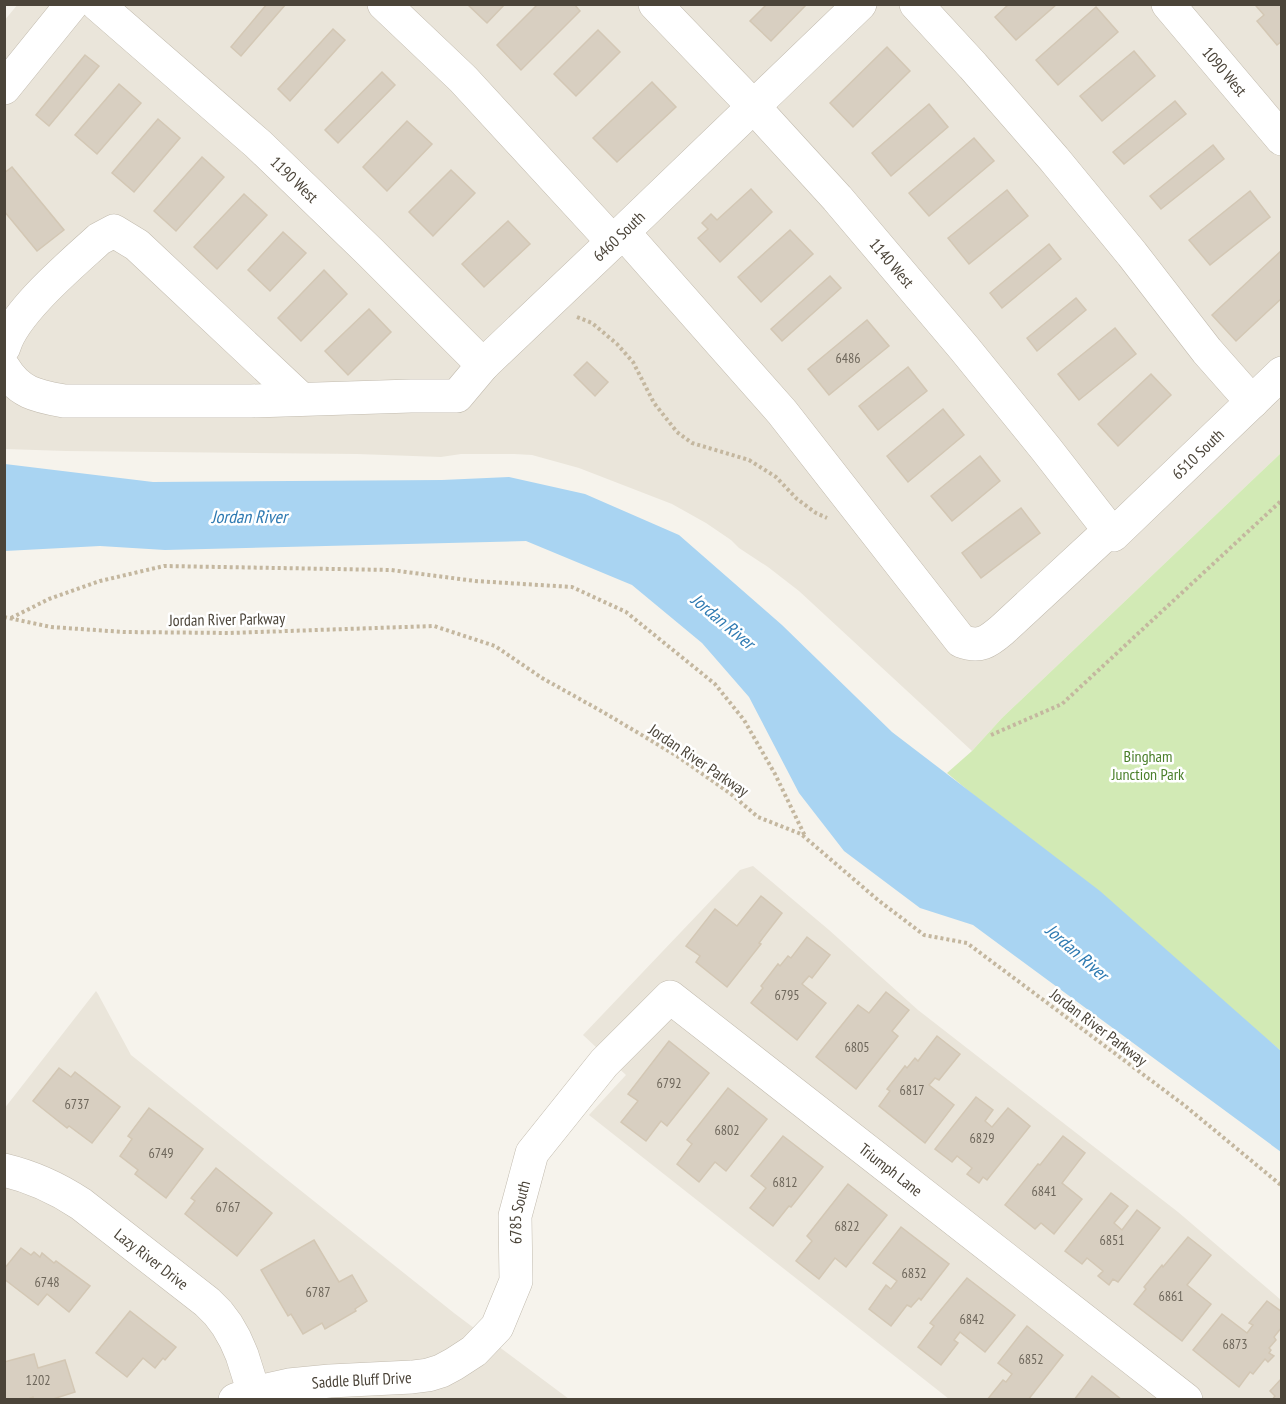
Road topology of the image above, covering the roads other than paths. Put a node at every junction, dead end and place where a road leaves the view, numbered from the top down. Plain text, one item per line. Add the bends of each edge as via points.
1 (72, 4) edge
2 (97, 4) edge
3 (384, 4) edge
4 (655, 4) edge
5 (860, 4) edge
6 (916, 4) edge
7 (1168, 4) edge
8 (4, 87) edge
9 (754, 106) junction
10 (1281, 139) edge
11 (618, 237) junction
12 (4, 347) edge
13 (483, 365) junction
14 (4, 368) edge
15 (1281, 374) edge
16 (301, 399) junction
17 (1252, 402) junction
18 (1111, 533) junction
19 (604, 1063) joint
20 (4, 1170) edge
21 (454, 1364) joint
22 (244, 1396) edge
23 (1185, 1400) edge

1 - 8 street
2 - 13 street, 1190 West via 258,144
3 - 11 street via 464,79
4 - 9 street, 1140 West
5 - 9 street, 6460 South
6 - 17 street via 1054,159
7 - 10 street, 1090 West
9 - 11 street, 6460 South
9 - 18 street, 1140 West via 964,348
11 - 13 street, 6460 South
11 - 18 street, 6510 South via 782,412 961,641 972,645 989,641
12 - 16 street via 26,311 99,238 114,231 136,245
13 - 16 street, 6460 South via 457,396
14 - 16 street, 6460 South via 25,391 64,401
15 - 17 street, 6510 South
17 - 18 street, 6510 South
19 - 21 street, 6785 South via 532,1154 515,1216 516,1281 497,1327 474,1351
19 - 23 street, Triumph Lane via 670,997
20 - 22 street, Lazy River Drive via 64,1192 207,1302 227,1325 242,1354
21 - 22 street, Saddle Bluff Drive via 428,1375 310,1382

